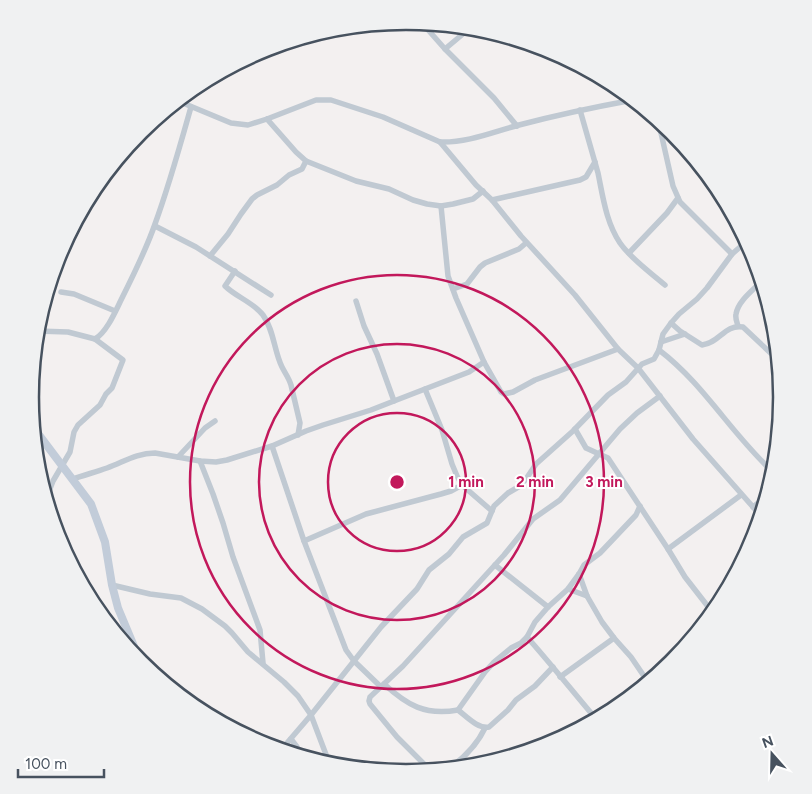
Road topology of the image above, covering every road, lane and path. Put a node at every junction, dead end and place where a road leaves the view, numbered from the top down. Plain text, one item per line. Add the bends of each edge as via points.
1 (429, 31) edge
2 (462, 34) edge
3 (445, 49) junction
4 (623, 102) edge
5 (186, 104) edge
6 (191, 107) junction
7 (580, 110) junction
8 (267, 119) junction
9 (517, 126) junction
10 (659, 131) edge
11 (440, 142) junction
12 (456, 142) junction
13 (453, 157) junction
14 (306, 161) junction
15 (595, 162) junction
16 (599, 178) junction
17 (583, 179) junction
18 (483, 191) junction
19 (678, 198) junction
20 (492, 200) junction
21 (441, 206) junction
22 (155, 226) junction
23 (526, 243) junction
24 (740, 247) edge
25 (629, 253) junction
26 (732, 254) junction
27 (210, 256) junction
28 (235, 271) junction
29 (665, 285) dead end
30 (756, 287) edge
31 (452, 289) junction
32 (61, 292) dead end
33 (271, 295) dead end
34 (356, 301) dead end
35 (115, 311) junction
36 (672, 322) junction
37 (738, 326) junction
38 (45, 331) edge
39 (685, 334) junction
40 (95, 339) junction
41 (661, 342) junction
42 (618, 349) junction
43 (659, 350) junction
44 (770, 353) edge
45 (484, 362) junction
46 (638, 368) junction
47 (438, 384) junction
48 (425, 389) junction
49 (660, 396) junction
50 (430, 400) junction
51 (394, 401) junction
52 (215, 421) dead end
53 (575, 429) junction
54 (298, 435) junction
55 (41, 438) edge
56 (272, 446) junction
57 (600, 453) junction
58 (178, 457) junction
59 (200, 461) junction
60 (62, 465) junction
61 (767, 466) edge
62 (73, 479) junction
63 (462, 485) junction
64 (51, 487) edge
65 (741, 495) junction
66 (757, 504) edge
67 (640, 506) junction
68 (753, 507) junction
69 (755, 510) edge
70 (492, 511) junction
71 (645, 513) junction
72 (636, 515) junction
73 (304, 541) junction
74 (668, 549) junction
75 (495, 565) junction
76 (579, 574) junction
77 (112, 585) junction
78 (568, 589) junction
79 (587, 596) junction
80 (707, 606) edge
81 (548, 607) junction
82 (527, 637) junction
83 (614, 638) junction
84 (132, 641) edge
85 (354, 661) junction
86 (263, 663) junction
87 (553, 667) junction
88 (644, 676) edge
89 (560, 677) junction
90 (382, 685) junction
91 (458, 710) junction
92 (310, 715) junction
93 (590, 715) edge
94 (485, 728) junction
95 (291, 739) junction
96 (286, 744) edge
97 (297, 747) edge
98 (326, 755) edge
99 (459, 760) edge
100 (423, 763) edge

1 - 3 street
2 - 3 street
3 - 9 street
4 - 7 street
5 - 6 street
6 - 8 street via 231,123 248,125
6 - 22 street
7 - 9 street
7 - 15 street
8 - 11 street via 316,100 330,100 383,116
8 - 14 street
9 - 12 street
10 - 19 street
11 - 12 street
11 - 13 street
12 - 13 street
13 - 18 street
14 - 21 street via 412,200
14 - 27 street via 302,169 252,199
15 - 16 street
15 - 17 street
16 - 17 street
16 - 25 street via 612,230
17 - 20 street
18 - 20 street
18 - 21 street via 473,199
19 - 25 street
19 - 26 street via 682,206
20 - 23 street
21 - 31 street
22 - 27 street
22 - 35 street
23 - 31 street via 485,263 467,284
23 - 42 street
24 - 26 street
25 - 29 street
26 - 36 street via 707,288
27 - 28 street
28 - 33 street
28 - 54 street via 225,286 261,312 268,324 281,366 291,385 300,425
30 - 37 street via 738,308
31 - 45 street
32 - 35 street
34 - 51 street
35 - 40 street
36 - 39 street
36 - 41 street
37 - 39 street via 702,345
37 - 44 street via 745,328
38 - 40 street via 68,332
39 - 41 street
40 - 60 street via 123,360 112,388 100,405 78,424 70,452
41 - 43 street
42 - 45 street via 504,394
42 - 46 street
43 - 46 street via 654,359
43 - 61 street via 694,382
45 - 47 street via 469,372
46 - 49 street
46 - 53 street
47 - 48 street
47 - 50 street
48 - 50 street
48 - 51 street
49 - 57 street via 620,429
49 - 65 street
50 - 63 street
51 - 54 street
52 - 58 street via 204,428
53 - 57 street via 586,448
53 - 70 street via 536,464 526,480 498,502
54 - 56 street
55 - 60 street
56 - 59 street via 221,461
56 - 73 street
57 - 67 street via 608,458
57 - 75 street via 560,500 533,519
58 - 59 street
58 - 62 street via 155,453 140,455
59 - 86 street via 259,627
60 - 62 street
60 - 64 street
62 - 77 street via 91,504 105,542
63 - 70 street
63 - 73 street via 451,491 366,514
65 - 68 street
65 - 74 street
66 - 68 street
67 - 71 street
67 - 72 street
68 - 69 street
70 - 85 street via 487,523 463,537 429,570 417,589
71 - 72 street
71 - 74 street
72 - 76 street via 584,565
73 - 85 street via 346,650
74 - 80 street
75 - 81 street
75 - 90 street via 397,673
76 - 78 street
76 - 79 street
77 - 84 street
77 - 86 street via 181,598 225,626 248,652
78 - 79 street
78 - 81 street
79 - 83 street
81 - 82 street
82 - 87 street
82 - 91 street via 494,662
83 - 88 street
83 - 89 street
85 - 90 street
85 - 92 street
86 - 92 street via 295,693
87 - 89 street
87 - 94 street
89 - 93 street
90 - 91 street via 412,706 424,710
90 - 100 street via 370,697 370,704
91 - 94 street
92 - 95 street
92 - 98 street
94 - 99 street via 479,740
95 - 96 street
95 - 97 street

